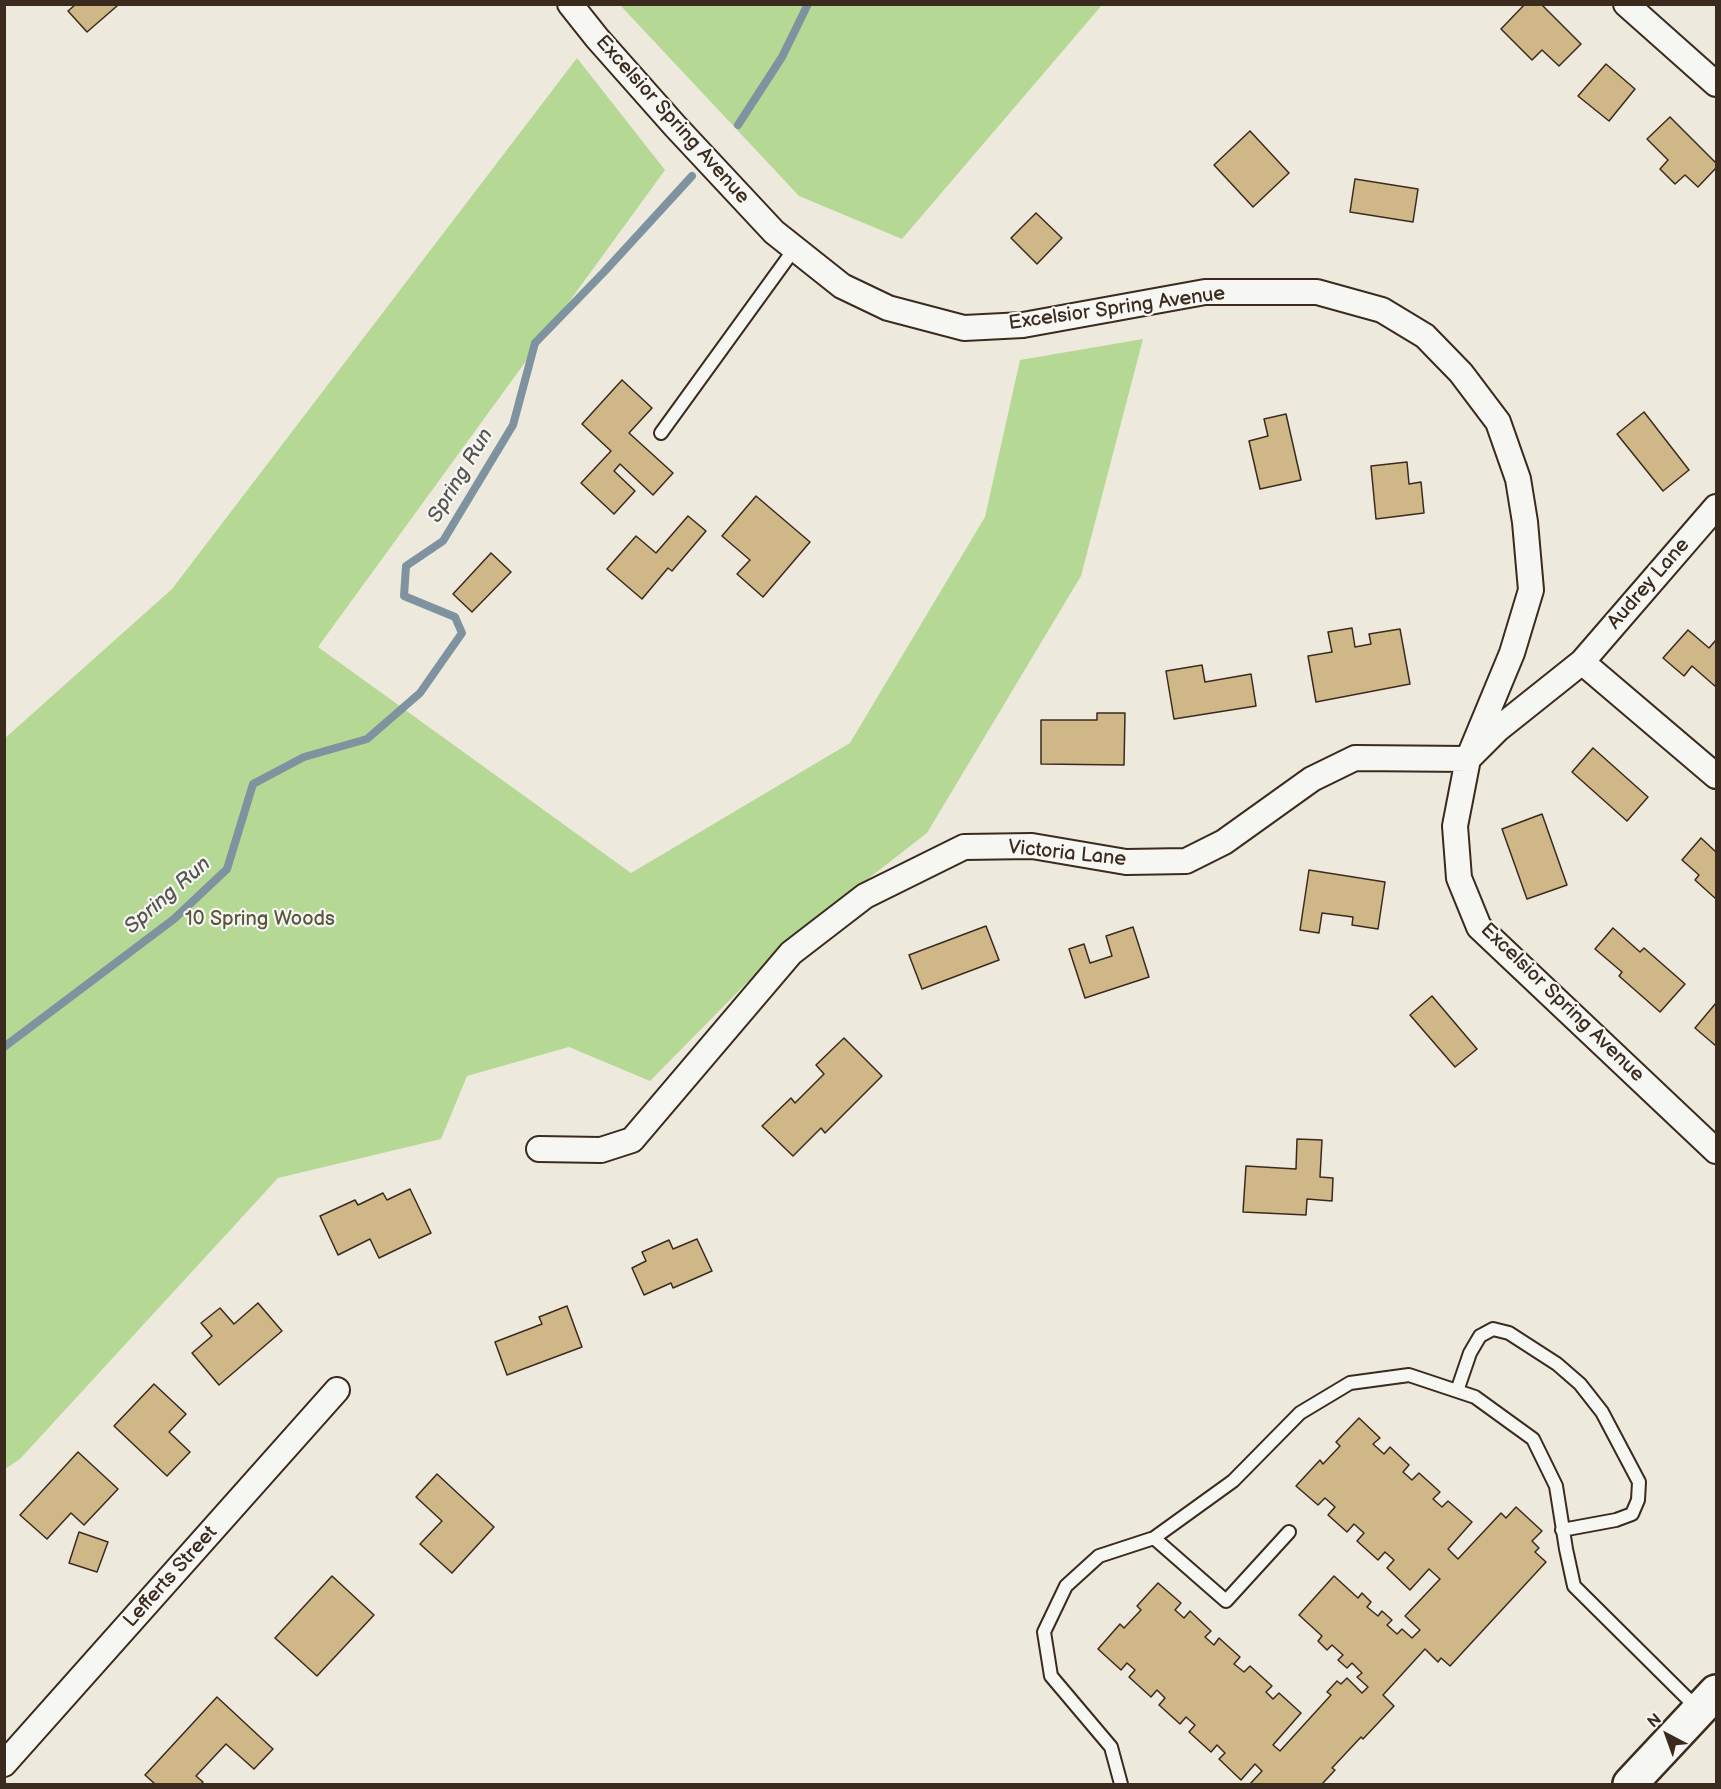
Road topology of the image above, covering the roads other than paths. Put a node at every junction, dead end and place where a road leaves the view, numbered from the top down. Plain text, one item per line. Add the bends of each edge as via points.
1 (570, 4) edge
2 (1626, 4) edge
3 (1716, 84) edge
4 (795, 248) junction
5 (661, 433) dead end
6 (1716, 507) edge
7 (1582, 662) junction
8 (1468, 759) junction
9 (1716, 776) edge
10 (539, 1149) dead end
11 (1716, 1152) edge
12 (337, 1390) dead end
13 (1457, 1391) junction
14 (1562, 1530) junction
15 (1289, 1532) dead end
16 (1154, 1538) junction
17 (1710, 1702) edge
18 (4, 1764) edge
19 (1121, 1785) edge
20 (1630, 1785) edge

1 - 4 street, Excelsior Spring Avenue via 774,232
2 - 3 street
4 - 5 lane
4 - 8 street, Excelsior Spring Avenue via 843,286 888,308 964,328 1023,325 1205,292 1317,292 1382,310 1425,336 1461,373 1497,422 1518,479 1525,522 1531,590 1512,653
6 - 7 street, Audrey Lane
7 - 8 street via 1498,729
7 - 9 street
8 - 10 street, Victoria Lane via 1355,758 1312,779 1224,842 1186,861 1126,862 1032,846 963,848 865,896 791,953 632,1140 601,1150
8 - 11 street, Excelsior Spring Avenue via 1455,826 1459,878 1479,927
12 - 18 street, Lefferts Street
13 - 14 lane via 1475,1397 1533,1439 1556,1486
13 - 14 lane via 1470,1353 1480,1336 1493,1329 1509,1333 1557,1364 1580,1384 1602,1412 1639,1482 1638,1500 1632,1514
13 - 16 lane via 1409,1375 1350,1383 1300,1413 1233,1481
14 - 17 lane via 1574,1586
15 - 16 lane via 1226,1601
16 - 19 lane via 1099,1556 1066,1586 1044,1632 1051,1676 1112,1747
17 - 20 main road

